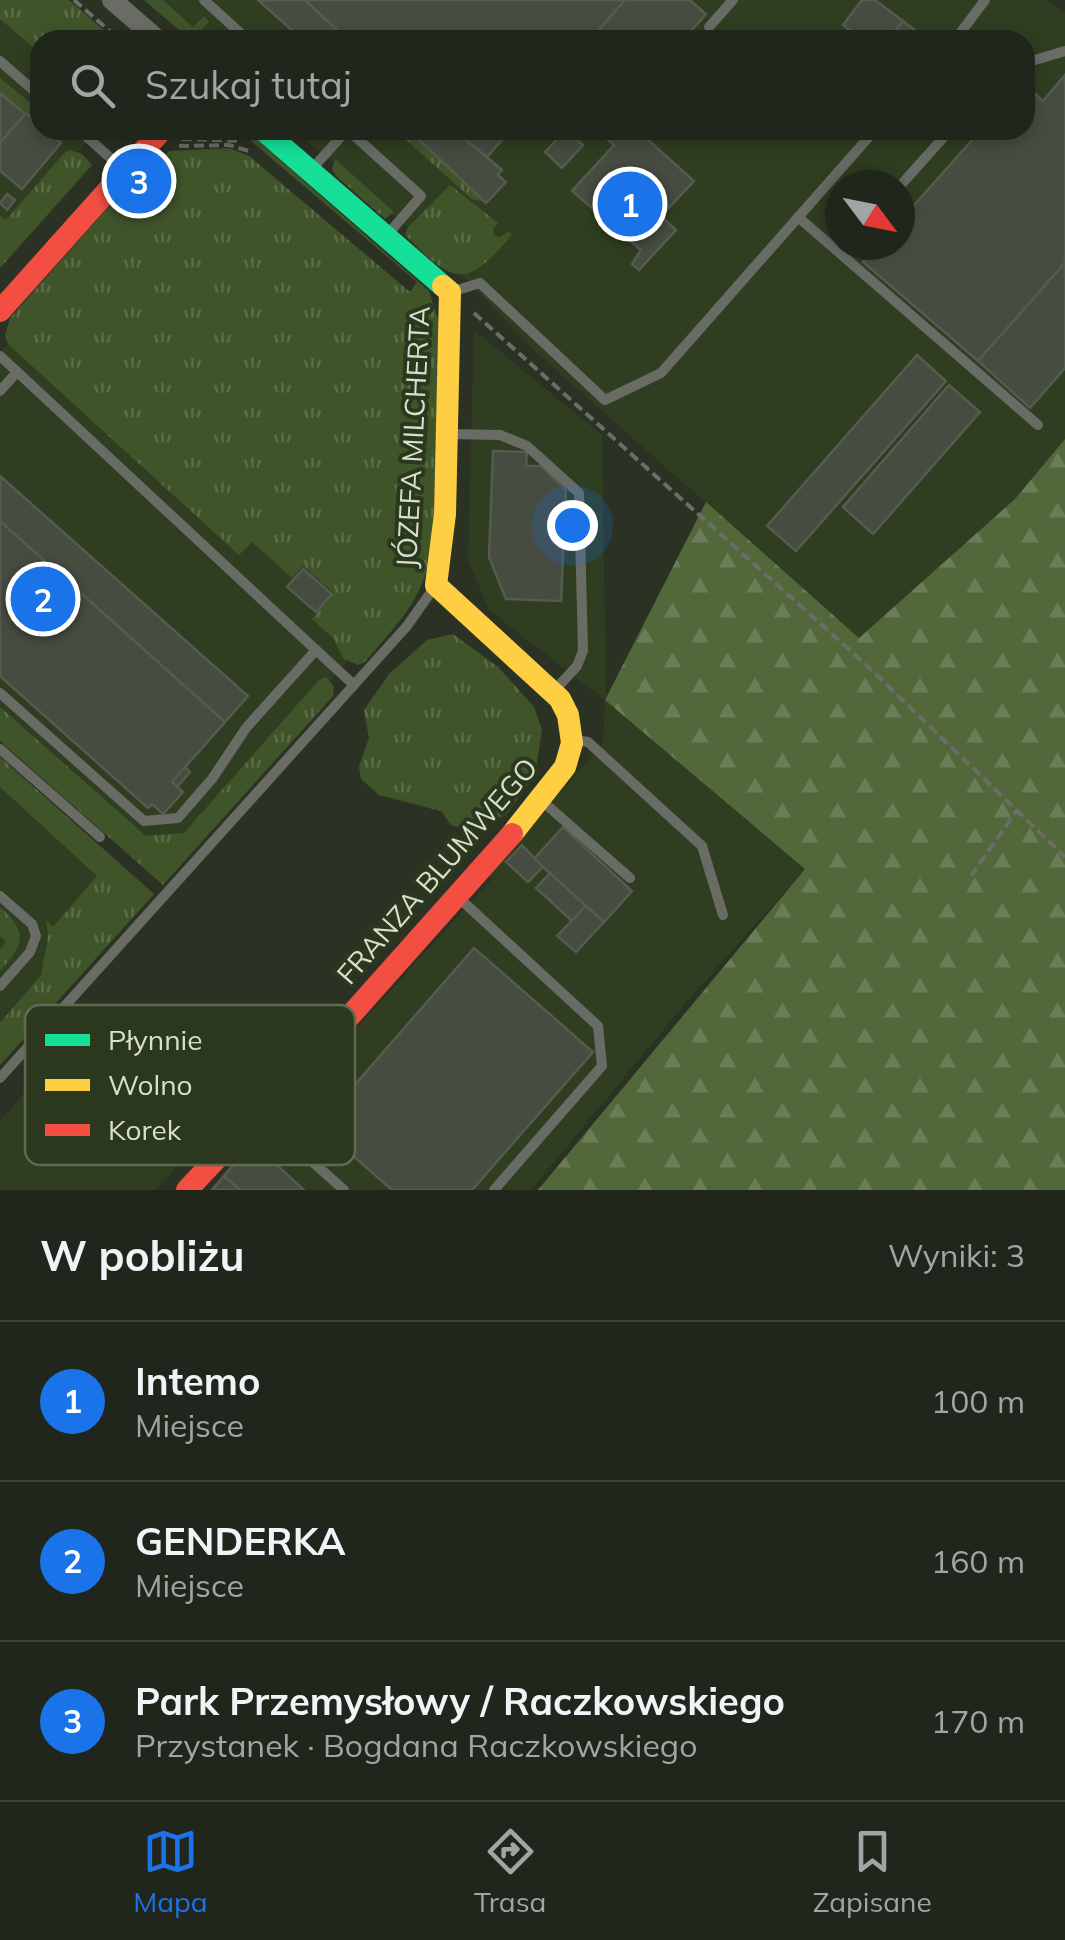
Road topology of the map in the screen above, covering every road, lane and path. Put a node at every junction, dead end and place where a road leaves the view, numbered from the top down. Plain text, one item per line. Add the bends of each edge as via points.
1 (74, 0) edge
2 (112, 0) edge
3 (204, 0) edge
4 (733, 0) edge
5 (985, 0) edge
6 (708, 26) dead end
7 (108, 30) edge
8 (146, 30) edge
9 (237, 30) edge
10 (962, 30) edge
11 (1065, 51) edge
12 (1035, 60) edge
13 (0, 61) edge
14 (30, 87) edge
15 (90, 140) edge
16 (162, 140) edge
17 (171, 140) edge
18 (274, 140) edge
19 (338, 140) edge
20 (358, 140) edge
21 (866, 140) edge
22 (941, 140) edge
23 (255, 155) dead end
24 (125, 170) junction
25 (914, 170) edge
26 (310, 171) junction
27 (798, 217) junction
28 (386, 236) junction
29 (825, 236) edge
30 (856, 260) edge
31 (450, 292) junction
32 (0, 311) edge
33 (0, 356) edge
34 (17, 372) junction
35 (0, 391) edge
36 (1038, 425) dead end
37 (446, 434) junction
38 (436, 585) junction
39 (316, 650) junction
40 (354, 685) junction
41 (553, 692) junction
42 (0, 694) edge
43 (573, 740) junction
44 (0, 749) edge
45 (542, 800) junction
46 (1017, 810) junction
47 (100, 838) dead end
48 (1065, 857) edge
49 (971, 876) dead end
50 (630, 878) dead end
51 (0, 896) edge
52 (457, 896) junction
53 (723, 915) dead end
54 (0, 986) edge
55 (66, 1005) edge
56 (355, 1008) edge
57 (25, 1050) edge
58 (0, 1078) edge
59 (211, 1165) edge
60 (316, 1165) edge
61 (187, 1190) edge
62 (344, 1190) edge
63 (494, 1190) edge

1 - 7 path
2 - 8 street
3 - 9 lane
4 - 6 lane
5 - 10 lane
11 - 12 lane
13 - 14 lane
15 - 24 lane
16 - 24 street
17 - 23 path via 180,146 229,145
18 - 26 street
19 - 26 lane
20 - 28 lane via 422,196
21 - 27 lane
22 - 25 lane
24 - 32 street
26 - 28 street
27 - 29 lane
27 - 31 lane via 661,372 605,400 480,283
28 - 31 street
30 - 36 lane
31 - 37 street, JÓZEFA MILCHERTA
31 - 46 path via 862,661
33 - 34 lane
34 - 35 lane
34 - 39 lane
37 - 38 street, JÓZEFA MILCHERTA
37 - 41 lane via 500,435 527,446 579,493 583,651
38 - 40 lane
38 - 41 street
39 - 40 lane
39 - 42 lane via 178,818 144,820
40 - 55 lane
41 - 43 street via 568,713
43 - 45 street, FRANZA BLUMWEGO via 568,765
43 - 53 lane via 588,742 702,846
44 - 47 lane
45 - 50 lane
45 - 52 street, FRANZA BLUMWEGO
46 - 48 path
46 - 49 path
51 - 54 lane via 32,924 36,936
52 - 56 street, FRANZA BLUMWEGO
52 - 63 lane via 598,1026 602,1066
57 - 58 lane
59 - 61 street, FRANZA BLUMWEGO
60 - 62 lane

